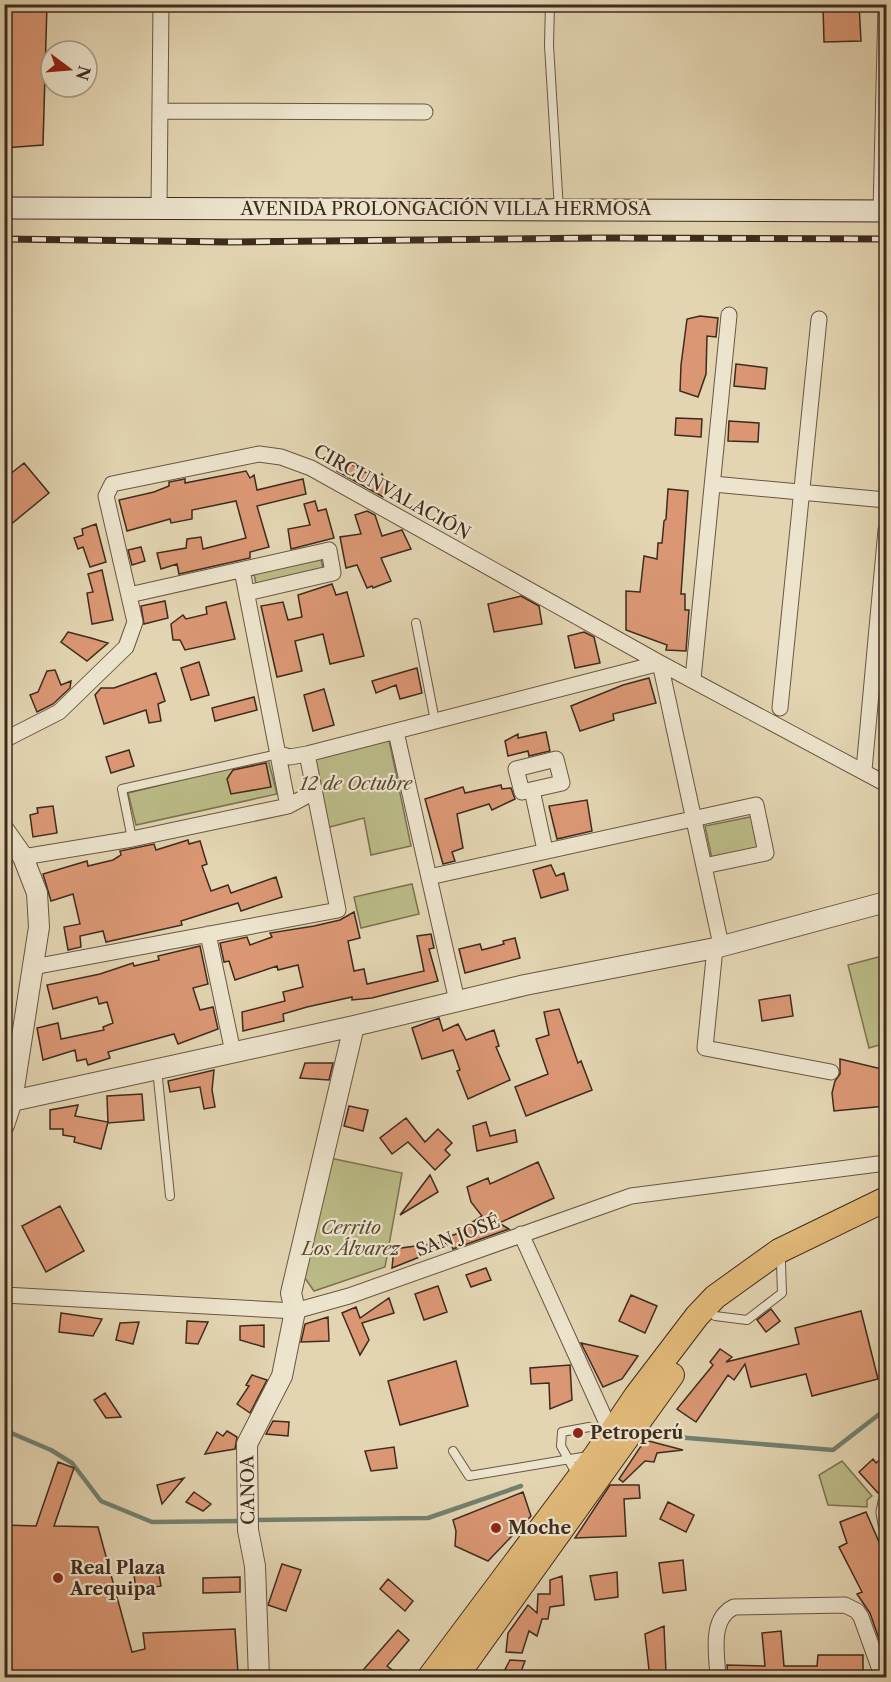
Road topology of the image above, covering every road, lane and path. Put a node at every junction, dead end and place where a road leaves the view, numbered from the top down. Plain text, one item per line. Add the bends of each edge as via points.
1 (162, 4) edge
2 (550, 4) edge
3 (886, 4) edge
4 (160, 111) junction
5 (425, 112) dead end
6 (4, 208) edge
7 (159, 208) junction
8 (559, 210) junction
9 (884, 211) edge
10 (729, 315) dead end
11 (819, 319) dead end
12 (713, 484) junction
13 (800, 492) junction
14 (886, 500) edge
15 (886, 531) edge
16 (242, 570) junction
17 (247, 593) junction
18 (129, 595) junction
19 (416, 623) dead end
20 (880, 660) edge
21 (660, 663) junction
22 (693, 679) junction
23 (780, 708) dead end
24 (435, 722) junction
25 (396, 732) junction
26 (4, 740) edge
27 (279, 754) junction
28 (307, 754) junction
29 (864, 770) junction
30 (886, 784) edge
31 (532, 790) dead end
32 (314, 792) junction
33 (288, 806) junction
34 (694, 818) junction
35 (4, 830) edge
36 (132, 839) junction
37 (545, 850) junction
38 (23, 857) junction
39 (704, 866) junction
40 (429, 877) junction
41 (886, 902) edge
42 (208, 934) junction
43 (718, 946) junction
44 (33, 967) junction
45 (457, 1001) junction
46 (354, 1026) junction
47 (233, 1052) junction
48 (156, 1068) junction
49 (831, 1072) dead end
50 (8, 1101) edge
51 (4, 1125) edge
52 (886, 1163) edge
53 (170, 1196) dead end
54 (886, 1199) edge
55 (886, 1211) edge
56 (521, 1234) junction
57 (4, 1295) edge
58 (295, 1311) junction
59 (618, 1436) junction
60 (453, 1451) dead end
61 (573, 1468) junction
62 (886, 1502) edge
63 (886, 1524) edge
64 (259, 1677) edge
65 (429, 1677) edge
66 (455, 1677) edge
67 (718, 1677) edge
68 (883, 1677) edge

1 - 4 street
2 - 8 lane
3 - 9 street
4 - 5 street
4 - 7 street
6 - 7 main road, AVENIDA PROLONGACIÓN VILLA HERMOSA
7 - 8 main road, AVENIDA PROLONGACIÓN VILLA HERMOSA
8 - 9 main road, AVENIDA PROLONGACIÓN VILLA HERMOSA
10 - 12 street
11 - 13 street
12 - 13 street
12 - 22 street
13 - 14 street
13 - 23 street
15 - 20 street
16 - 17 street
16 - 17 street via 328,550 333,573
16 - 18 street
17 - 27 street
18 - 21 street, CIRCUNVALACIÓN via 106,495 112,484 259,454 311,468
18 - 26 street, CIRCUNVALACIÓN via 135,622 126,646 59,712
19 - 24 lane
20 - 29 street
21 - 22 street, CIRCUNVALACIÓN
21 - 24 street
21 - 34 street
22 - 29 street, CIRCUNVALACIÓN
24 - 25 street
25 - 28 street
25 - 40 street
27 - 28 street
27 - 33 street
27 - 36 lane via 122,789
28 - 32 street
29 - 30 street, CIRCUNVALACIÓN
31 - 37 street
32 - 33 street
32 - 42 street via 338,910
33 - 36 street
34 - 37 street
34 - 39 street
34 - 39 street via 756,805 766,853
35 - 38 street
36 - 38 street
37 - 40 street
38 - 44 street via 37,893 39,927
39 - 43 street
40 - 45 street
41 - 43 street
42 - 44 street
42 - 47 street
43 - 45 street
43 - 49 street via 705,1048
44 - 50 street
45 - 46 street
46 - 47 street
46 - 58 street, CANOA via 291,1293
47 - 48 street
48 - 50 street
48 - 53 lane
50 - 51 street
52 - 56 street, SAN JOSÉ via 631,1196
54 - 59 main road via 779,1251 715,1297 697,1316
55 - 59 main road via 825,1239 746,1286 715,1316
56 - 58 street, SAN JOSÉ via 349,1296
56 - 59 street
57 - 58 street, SAN JOSÉ
58 - 64 street, CANOA via 282,1376 247,1444 248,1530 255,1566
59 - 61 main road
59 - 61 lane via 589,1427 562,1432 561,1446
59 - 66 main road
60 - 61 lane via 470,1476
61 - 65 main road
62 - 63 street
67 - 68 street via 717,1632 722,1615 728,1610 845,1605 861,1617

